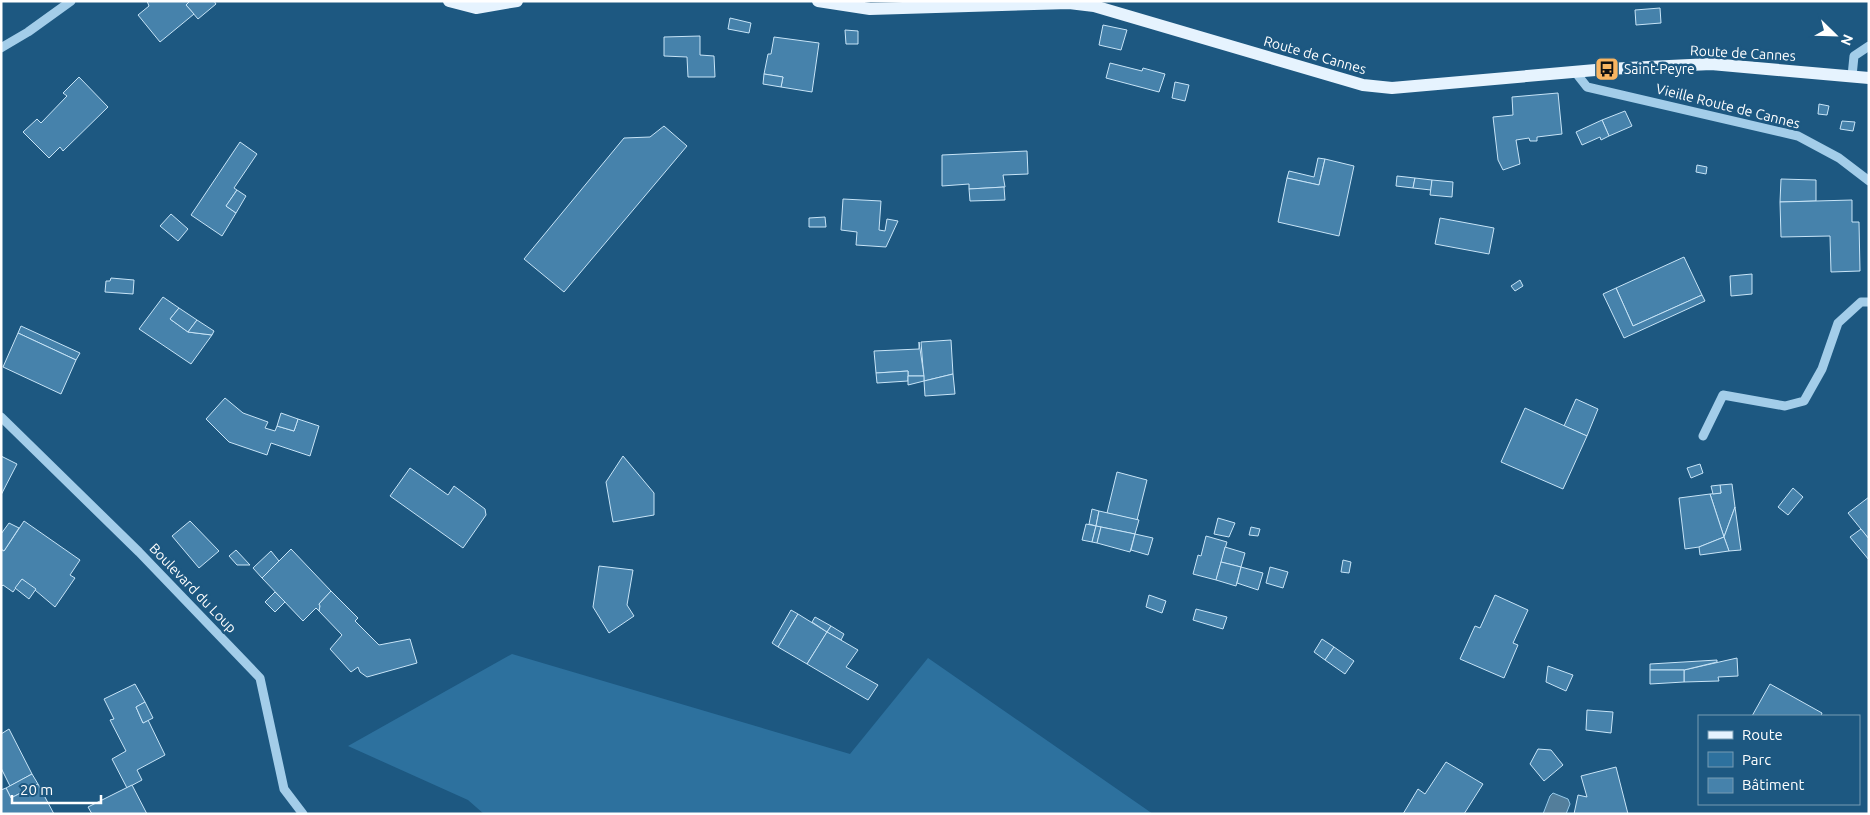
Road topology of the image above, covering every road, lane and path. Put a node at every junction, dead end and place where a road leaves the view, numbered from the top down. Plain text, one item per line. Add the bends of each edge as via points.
1 (71, 1) edge
2 (449, 1) edge
3 (517, 1) edge
4 (818, 1) edge
5 (1869, 46) edge
6 (1, 48) edge
7 (1576, 73) junction
8 (1852, 76) junction
9 (1869, 78) edge
10 (1869, 181) edge
11 (1869, 302) edge
12 (1, 417) edge
13 (1703, 436) dead end
14 (303, 814) edge

1 - 6 street
2 - 3 main road via 476,8
4 - 7 main road, Route de Cannes via 870,9 1069,3 1094,6 1363,85 1392,88
5 - 8 street via 1854,56
7 - 8 main road, Route de Cannes via 1711,64
7 - 10 street, Vieille Route de Cannes via 1587,87 1798,136 1839,158
8 - 9 main road, Route de Cannes
11 - 13 street via 1861,302 1838,323 1822,369 1804,401 1785,406 1724,395
12 - 14 street, Boulevard du Loup via 139,552 260,678 284,789

